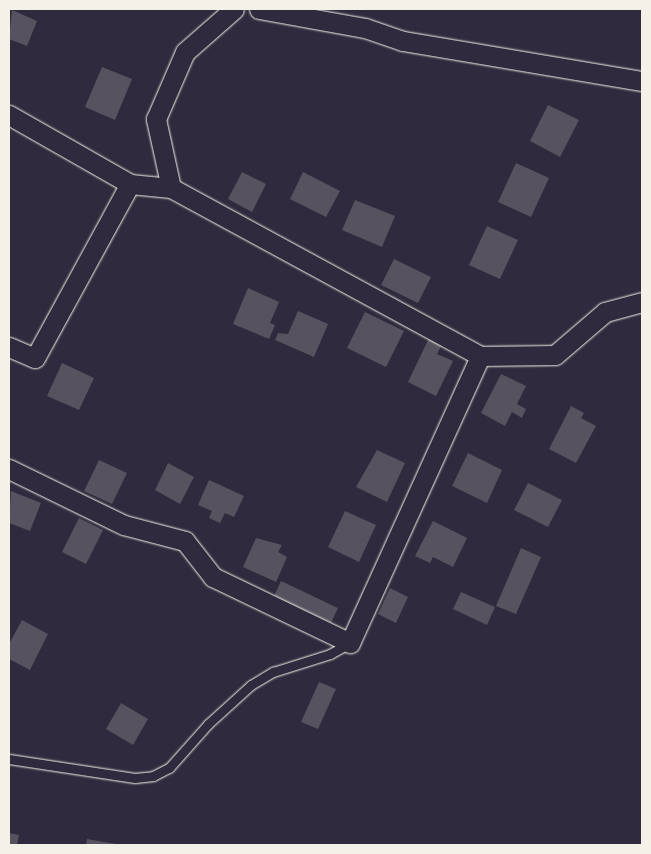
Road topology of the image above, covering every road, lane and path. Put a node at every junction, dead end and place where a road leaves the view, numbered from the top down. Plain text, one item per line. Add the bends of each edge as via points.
1 (234, 9) edge
2 (259, 9) edge
3 (642, 81) edge
4 (9, 115) edge
5 (130, 184) junction
6 (171, 188) junction
7 (642, 302) edge
8 (9, 346) edge
9 (480, 356) junction
10 (9, 469) edge
11 (350, 643) junction
12 (9, 759) edge

1 - 6 street via 184,52 156,119
2 - 3 street via 365,28 403,42
4 - 5 street
5 - 6 street
5 - 8 street via 35,358
6 - 9 street
7 - 9 street via 605,312 555,355
9 - 11 street
10 - 11 street via 124,525 185,541 213,576
11 - 12 lane via 330,654 273,672 251,685 169,768 153,776 135,778

